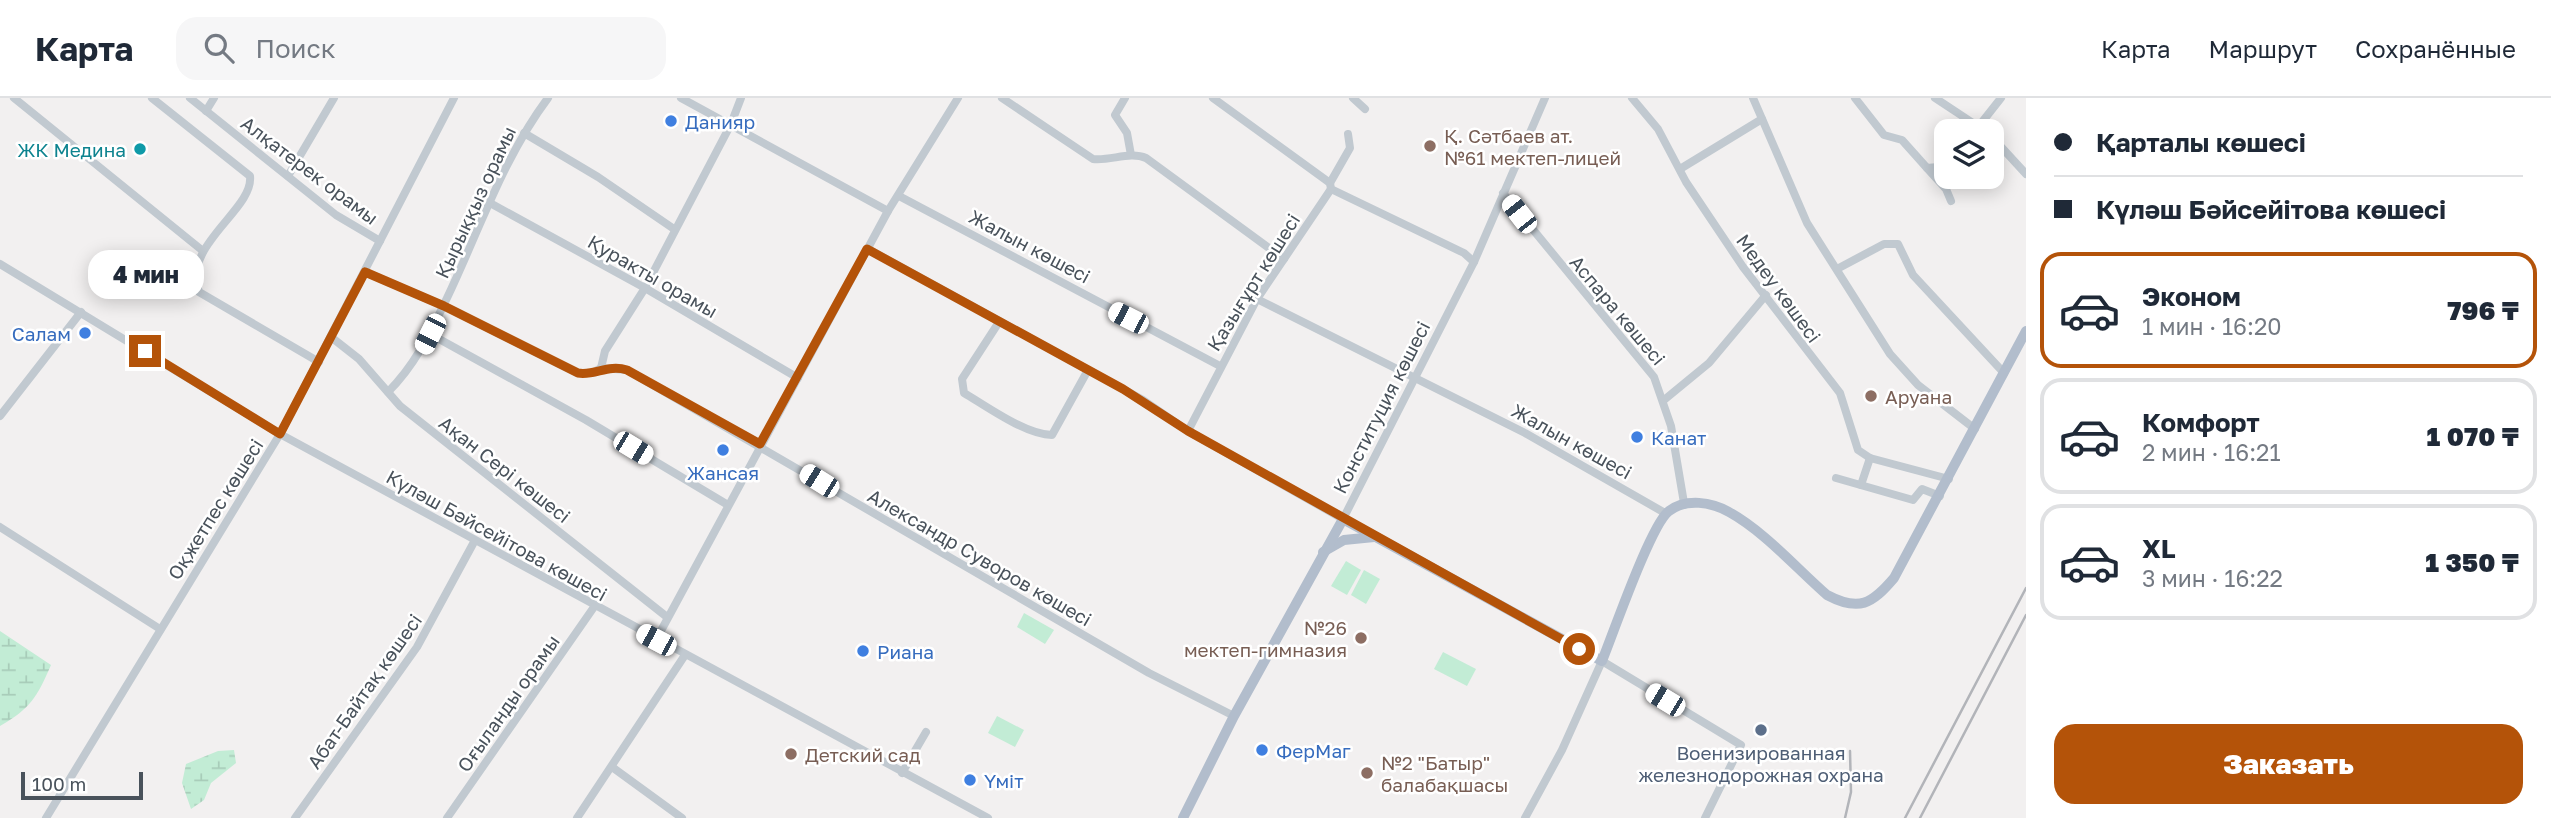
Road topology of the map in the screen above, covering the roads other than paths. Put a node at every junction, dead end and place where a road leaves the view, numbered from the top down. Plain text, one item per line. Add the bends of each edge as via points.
1 (14, 98) edge
2 (152, 98) edge
3 (190, 98) edge
4 (214, 98) edge
5 (334, 98) edge
6 (454, 98) edge
7 (548, 98) edge
8 (681, 98) edge
9 (741, 98) edge
10 (958, 98) edge
11 (1002, 98) edge
12 (1125, 98) edge
13 (1213, 98) edge
14 (1353, 98) edge
15 (1545, 98) edge
16 (1632, 98) edge
17 (1753, 98) edge
18 (1855, 98) edge
19 (1935, 98) edge
20 (2001, 98) edge
21 (1364, 109) dead end
22 (206, 111) junction
23 (1762, 119) junction
24 (1965, 119) edge
25 (1987, 119) edge
26 (731, 124) junction
27 (524, 133) junction
28 (1348, 134) dead end
29 (2004, 150) edge
30 (1131, 155) junction
31 (1934, 167) edge
32 (1927, 168) junction
33 (1680, 169) junction
34 (2026, 174) edge
35 (288, 176) junction
36 (1330, 186) junction
37 (1503, 193) junction
38 (899, 195) junction
39 (1951, 201) dead end
40 (490, 203) junction
41 (888, 211) junction
42 (674, 229) junction
43 (380, 241) junction
44 (867, 249) junction
45 (203, 251) junction
46 (1284, 259) junction
47 (1474, 262) junction
48 (0, 264) edge
49 (1837, 269) junction
50 (365, 272) junction
51 (645, 288) junction
52 (1766, 295) junction
53 (1257, 299) junction
54 (444, 306) junction
55 (81, 312) junction
56 (999, 321) junction
57 (2026, 331) edge
58 (430, 334) junction
59 (331, 337) junction
60 (319, 362) junction
61 (1220, 366) junction
62 (601, 368) junction
63 (1088, 370) junction
64 (2004, 373) junction
65 (798, 378) junction
66 (1416, 379) junction
67 (388, 391) junction
68 (1664, 400) junction
69 (0, 416) edge
70 (1975, 429) junction
71 (1188, 431) junction
72 (280, 434) junction
73 (760, 444) junction
74 (1870, 458) junction
75 (1927, 474) junction
76 (1836, 478) dead end
77 (1949, 479) junction
78 (1861, 485) junction
79 (1922, 489) junction
80 (1940, 496) junction
81 (1684, 503) junction
82 (729, 505) junction
83 (1665, 513) junction
84 (1343, 519) junction
85 (0, 527) edge
86 (1379, 537) junction
87 (474, 542) junction
88 (1322, 552) junction
89 (594, 607) junction
90 (667, 617) junction
91 (160, 629) junction
92 (656, 640) junction
93 (685, 655) junction
94 (1602, 661) junction
95 (1234, 716) junction
96 (926, 732) dead end
97 (611, 768) junction
98 (902, 773) junction
99 (46, 818) edge
100 (295, 818) edge
101 (447, 818) edge
102 (577, 818) edge
103 (682, 818) edge
104 (988, 818) edge
105 (1183, 818) edge
106 (1525, 818) edge
107 (1706, 818) edge

1 - 45 street
2 - 45 street via 250,176 243,195
3 - 22 street, Алқатерек орамы
4 - 22 street
5 - 35 street
6 - 43 street, Оқжетпес көшесі
7 - 27 street, Қырыққыз орамы
8 - 26 street
9 - 26 street
10 - 38 street
11 - 30 street via 1093,159
12 - 30 street via 1115,115 1127,133
13 - 36 street
14 - 21 street
15 - 37 street, Конституция көшесі
16 - 33 street, Медеу көшесі via 1658,129
17 - 23 street
18 - 32 street via 1884,135 1902,140
19 - 24 street
20 - 25 street
22 - 35 street, Алқатерек орамы
23 - 33 street
23 - 49 street via 1796,202
26 - 41 street
26 - 42 street
27 - 40 street, Қырыққыз орамы
27 - 42 street
28 - 36 street, Қазығұрт көшесі via 1350,148
29 - 34 street
30 - 46 street via 1146,158
31 - 32 street
32 - 39 street
33 - 52 street, Медеу көшесі via 1703,209
35 - 43 street, Алқатерек орамы via 337,215
36 - 46 street, Қазығұрт көшесі
36 - 47 street
37 - 47 street, Конституция көшесі
37 - 68 street, Аспара көшесі via 1654,377
38 - 41 street
38 - 61 street, Жалын көшесі
40 - 51 street, Қуракты орамы
40 - 54 street, Қырыққыз орамы
41 - 44 street
42 - 51 street
43 - 50 street, Оқжетпес көшесі
44 - 56 street
44 - 65 street
45 - 60 street via 196,286 204,297
46 - 53 street, Қазығұрт көшесі
47 - 66 street, Конституция көшесі
48 - 55 street, Күләш Бәйсейітова көшесі
49 - 64 street via 1884,244 1898,244 1913,275
49 - 70 street via 1905,372
50 - 54 street
50 - 59 street, Оқжетпес көшесі
51 - 62 street via 606,351
51 - 65 street, Қуракты орамы
52 - 68 street via 1709,363
52 - 74 street, Медеу көшесі via 1840,393 1855,447
53 - 61 street, Қазығұрт көшесі
53 - 66 street, Жалын көшесі
54 - 58 street, Қырыққыз орамы
54 - 62 street via 578,373
55 - 69 street
55 - 72 street, Күләш Бәйсейітова көшесі
56 - 63 street
56 - 63 street via 961,386 964,393 1010,419 1052,435
57 - 64 main road
58 - 67 street, Қырыққыз орамы via 417,359
58 - 82 street via 586,419
59 - 60 street, Оқжетпес көшесі
59 - 67 street, Ақан Сері көшесі
60 - 72 street, Оқжетпес көшесі
61 - 71 street, Қазығұрт көшесі
62 - 73 street, Александр Суворов көшесі via 627,370
63 - 71 street
64 - 70 main road
65 - 73 street
66 - 83 street, Жалын көшесі via 1525,433
66 - 84 street, Конституция көшесі
67 - 90 street, Ақан Сері көшесі via 400,406
68 - 81 street, Аспара көшесі
70 - 77 main road
71 - 84 street
72 - 87 street, Күләш Бәйсейітова көшесі
72 - 91 street, Оқжетпес көшесі
73 - 82 street
73 - 95 street, Александр Суворов көшесі via 1138,666
74 - 75 street
74 - 78 street
75 - 77 street
75 - 79 street
76 - 78 street
77 - 80 main road
78 - 79 street via 1913,500
79 - 80 street
80 - 81 main road via 1894,578 1880,595 1856,605 1845,605 1827,595 1727,510 1705,502
81 - 83 main road
82 - 90 street
83 - 94 main road
84 - 86 main road
84 - 88 main road, Конституция көшесі
85 - 91 street
86 - 88 main road via 1344,540
86 - 94 main road
87 - 89 street, Күләш Бәйсейітова көшесі
87 - 100 street, Абат-Байтақ көшесі via 417,647
88 - 95 main road, Конституция көшесі
89 - 92 street, Күләш Бәйсейітова көшесі
89 - 101 street, Оғыланды орамы
90 - 92 street
91 - 99 street, Оқжетпес көшесі
92 - 93 street, Күләш Бәйсейітова көшесі
93 - 97 street
93 - 98 street, Күләш Бәйсейітова көшесі
94 - 106 street
94 - 107 street via 1741,745
95 - 105 main road, Конституция көшесі
96 - 98 street
97 - 102 street
97 - 103 street
98 - 104 street, Күләш Бәйсейітова көшесі

